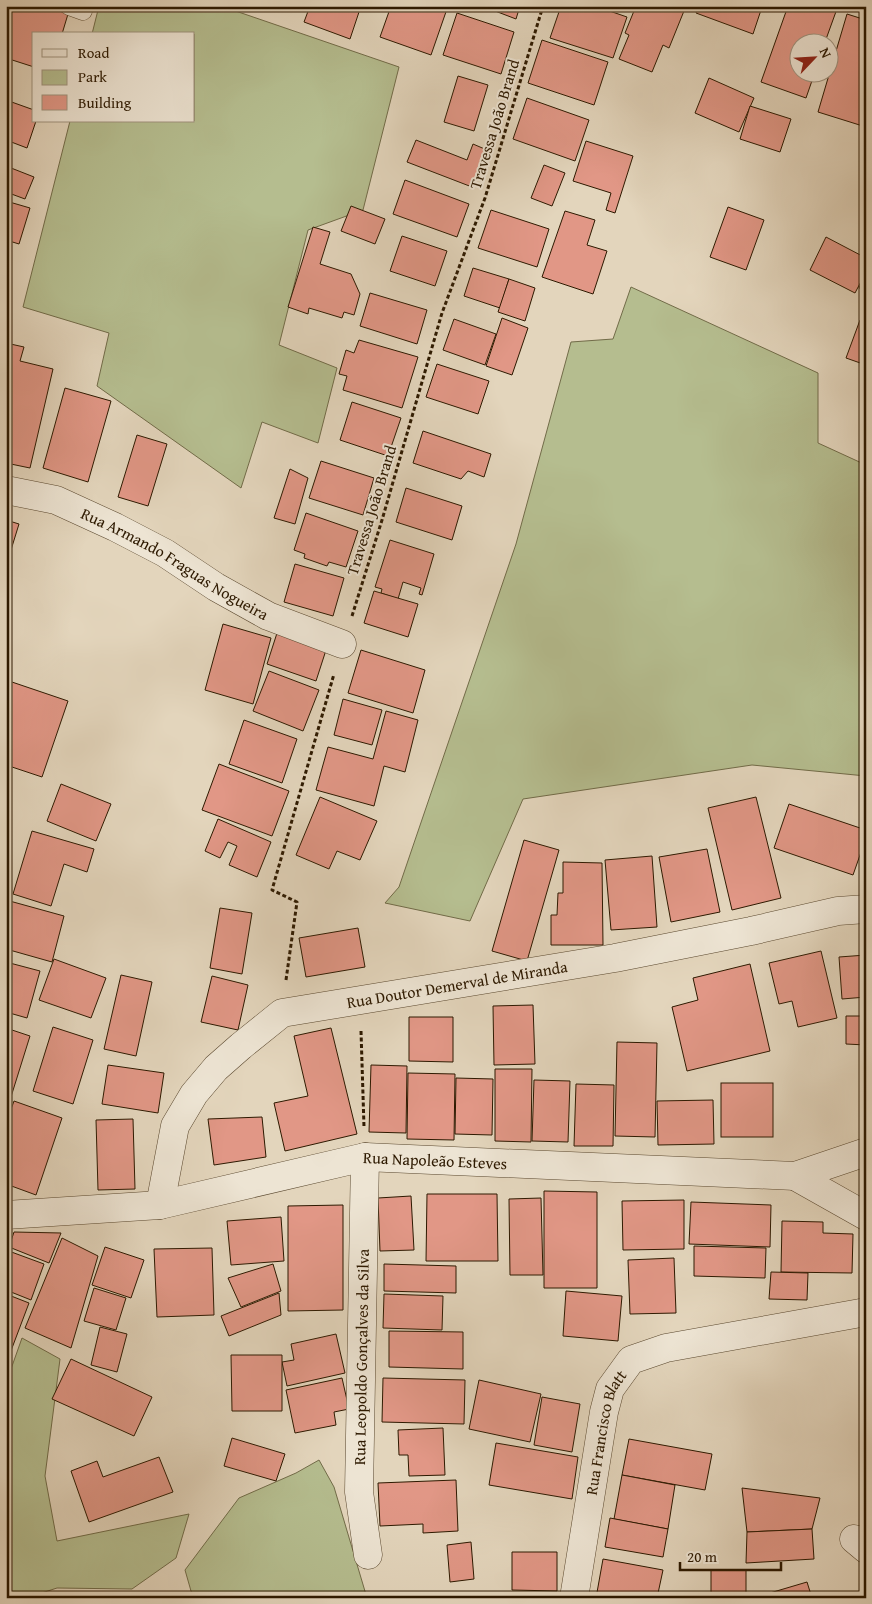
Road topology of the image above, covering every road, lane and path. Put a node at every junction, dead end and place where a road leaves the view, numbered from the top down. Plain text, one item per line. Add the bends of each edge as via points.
1 (543, 6) edge
2 (6, 490) edge
3 (342, 644) junction
4 (866, 909) edge
5 (360, 1001) junction
6 (282, 1014) junction
7 (866, 1152) edge
8 (365, 1157) junction
9 (795, 1176) junction
10 (160, 1205) junction
11 (6, 1215) edge
12 (866, 1216) edge
13 (866, 1312) edge
14 (368, 1555) dead end
15 (574, 1598) edge

1 - 3 path, Travessa João Brand via 485,198 442,313
2 - 3 street, Rua Armando Fraguas Nogueira via 56,500 116,526 268,616
3 - 6 path, Travessa João Brand via 272,890 297,902
4 - 5 street, Rua Doutor Demerval de Miranda via 838,911 615,958
5 - 6 street, Rua Doutor Demerval de Miranda
5 - 8 path
6 - 10 street, Rua Doutor Demerval de Miranda via 216,1068 194,1094 175,1126
7 - 9 street, Rua Napoleão Esteves
8 - 9 street, Rua Napoleão Esteves
8 - 10 street, Rua Napoleão Esteves
8 - 14 street, Rua Leopoldo Gonçalves da Silva via 359,1492
9 - 12 street
10 - 11 street, Rua Napoleão Esteves
13 - 15 street, Rua Francisco Blatt via 666,1348 631,1360 610,1389 604,1412

